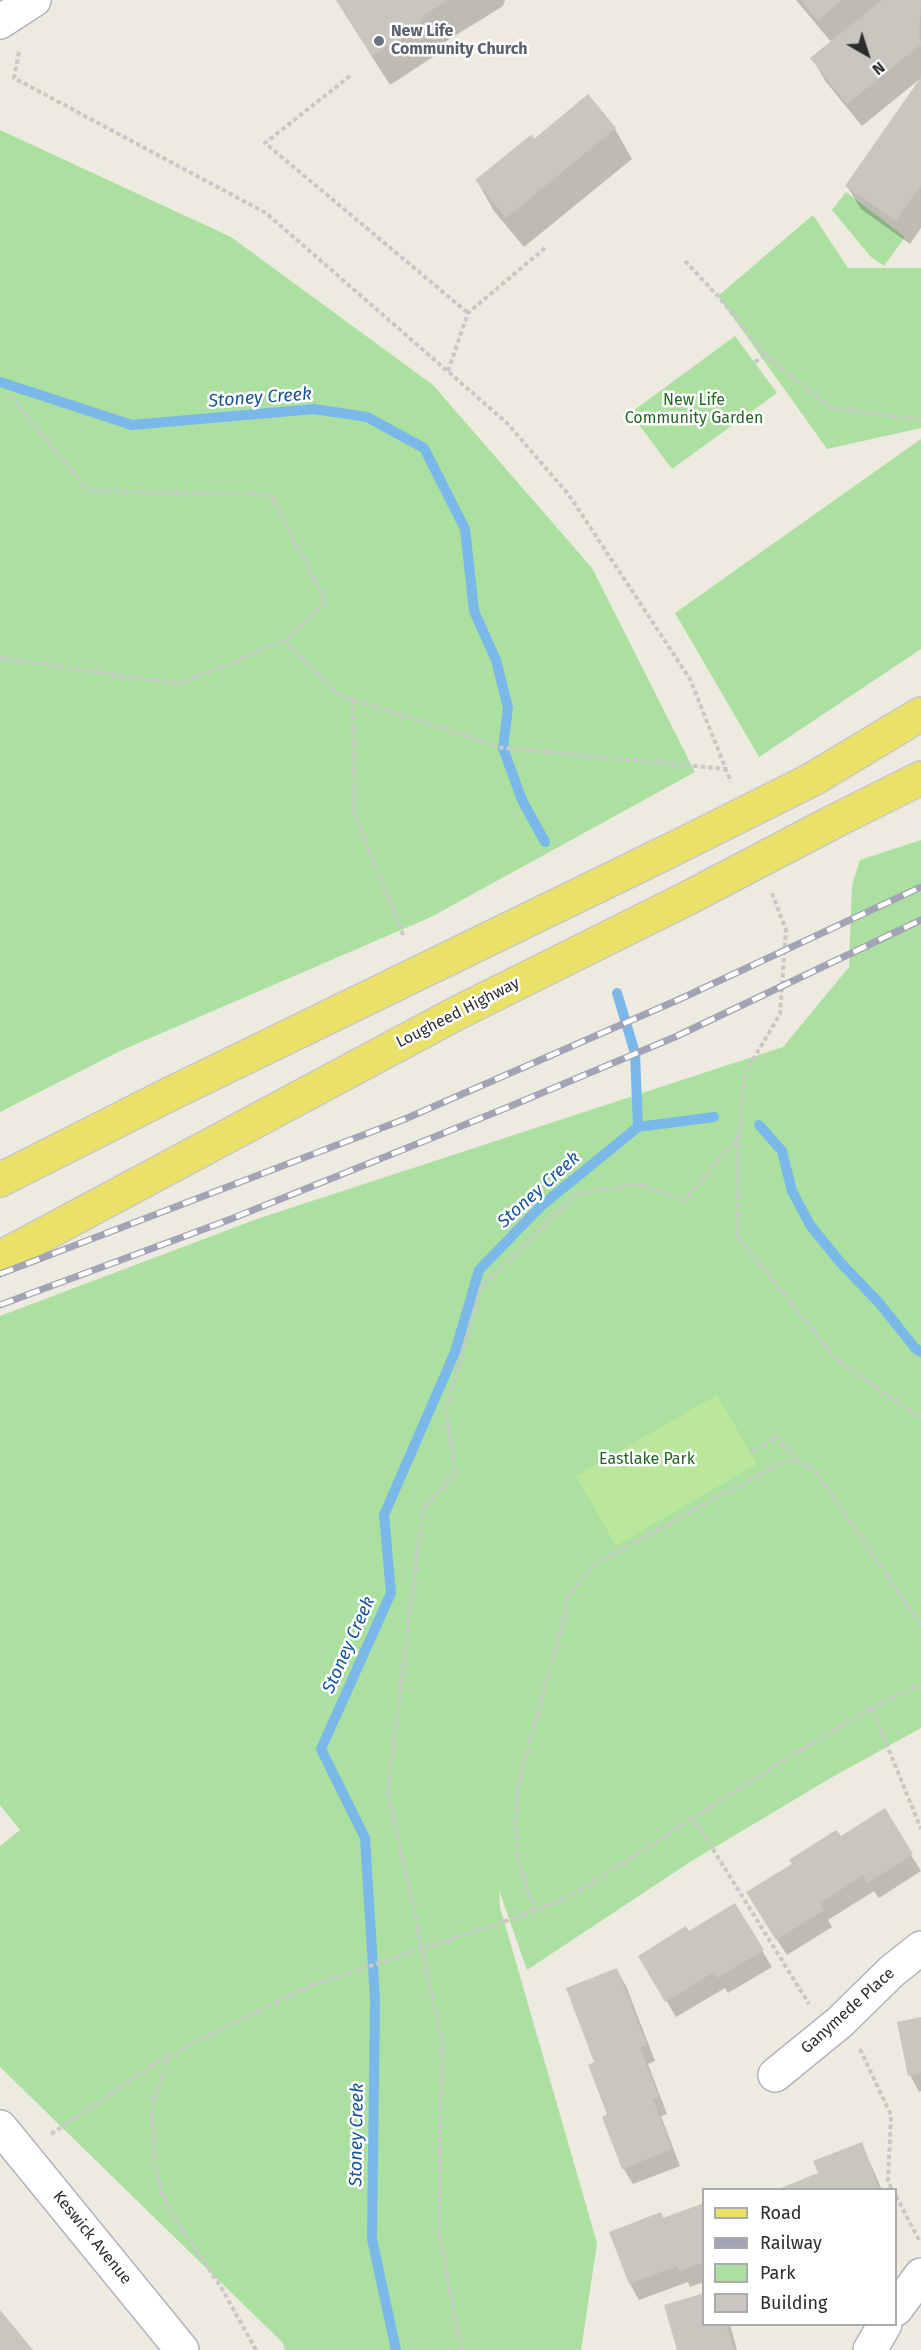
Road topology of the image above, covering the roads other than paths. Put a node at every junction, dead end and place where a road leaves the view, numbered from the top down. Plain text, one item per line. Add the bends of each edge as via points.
1 (34, 0) edge
2 (0, 22) edge
3 (921, 714) edge
4 (921, 778) edge
5 (0, 1180) edge
6 (0, 1258) edge
7 (921, 1948) edge
8 (775, 2074) dead end
9 (0, 2127) edge
10 (921, 2275) edge
11 (897, 2308) edge
12 (884, 2326) edge
13 (182, 2350) edge
14 (870, 2350) edge

1 - 2 street
3 - 5 main road, bridge via 813,779
4 - 6 main road, Lougheed Highway, bridge via 417,1034
7 - 8 street, Ganymede Place
9 - 13 street, Keswick Avenue
10 - 11 street
12 - 14 street

